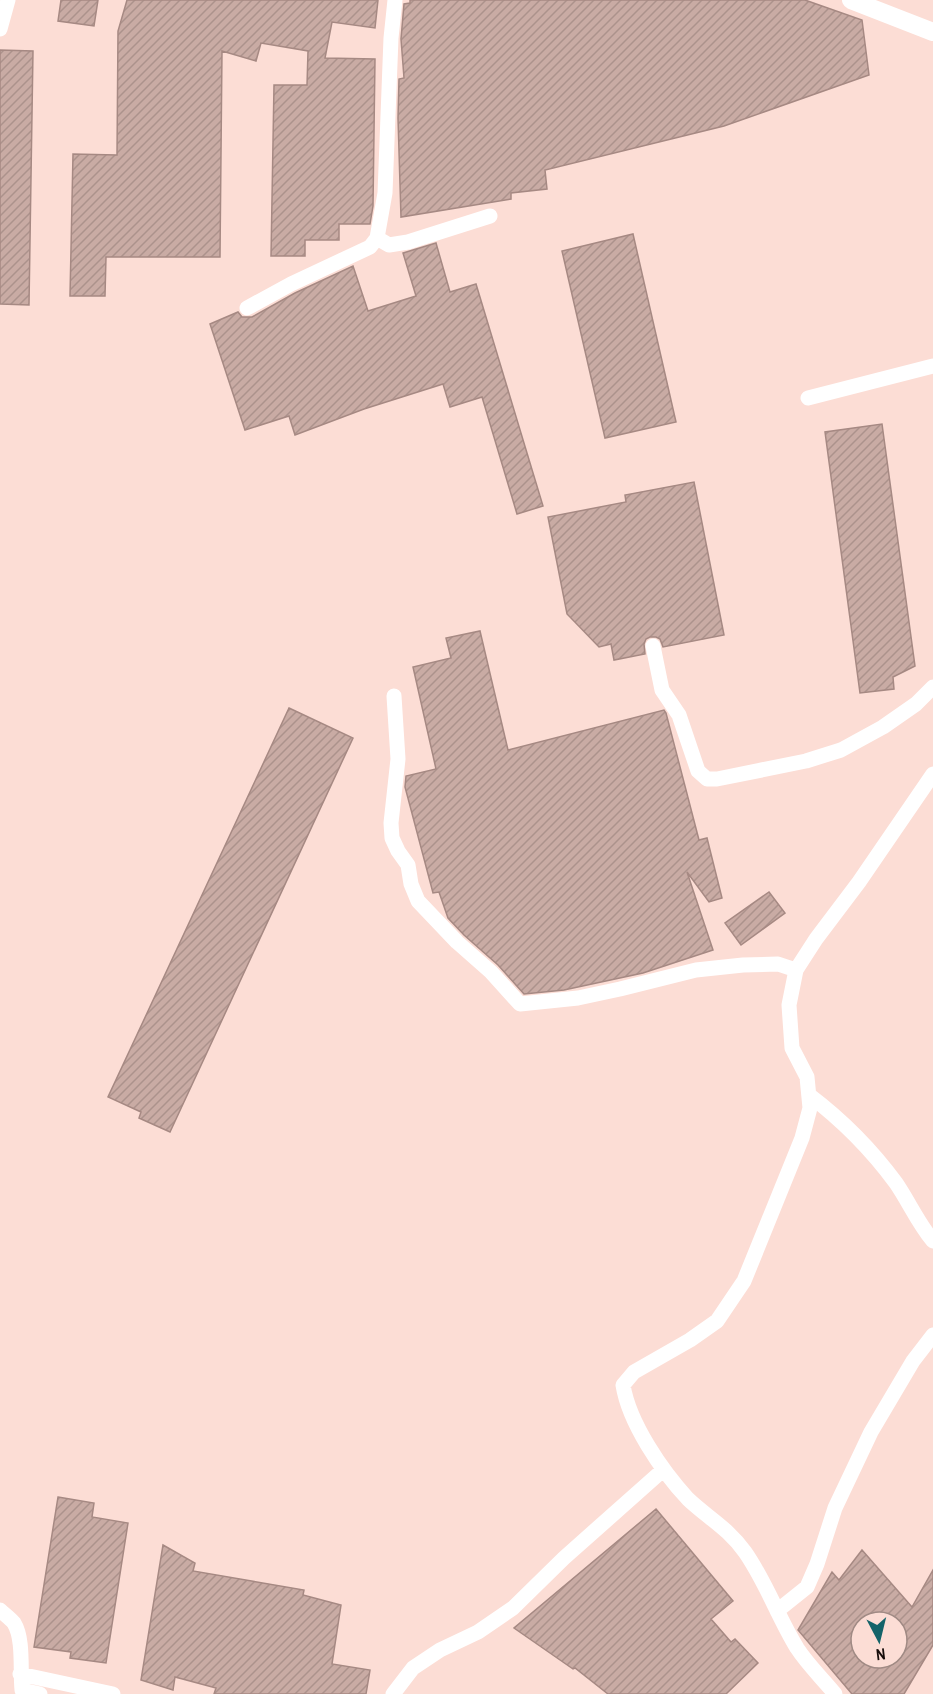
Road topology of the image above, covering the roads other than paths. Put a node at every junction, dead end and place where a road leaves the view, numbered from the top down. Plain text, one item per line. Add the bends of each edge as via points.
1 (8, 0) edge
2 (395, 0) edge
3 (851, 0) edge
4 (0, 28) edge
5 (933, 32) edge
6 (490, 216) dead end
7 (377, 238) junction
8 (247, 308) dead end
9 (933, 366) edge
10 (807, 398) dead end
11 (653, 646) dead end
12 (933, 687) edge
13 (394, 696) dead end
14 (933, 774) edge
15 (796, 970) junction
16 (809, 1095) junction
17 (933, 1241) edge
18 (933, 1335) edge
19 (663, 1470) junction
20 (0, 1610) edge
21 (777, 1611) junction
22 (20, 1674) junction
23 (40, 1694) edge
24 (113, 1694) edge
25 (393, 1694) edge
26 (836, 1694) edge

1 - 4 street
2 - 7 street via 385,193
3 - 5 street
6 - 7 street via 408,242 389,244
7 - 8 street via 370,247
9 - 10 street
11 - 12 street via 662,690 679,715 698,771 707,779 806,761 842,750 883,727
13 - 15 street via 398,759 392,838 408,865 418,901 520,1004 578,998 696,970 778,964
14 - 15 street
15 - 16 street via 789,1005 792,1048 807,1077
16 - 17 street via 876,1157
16 - 19 street via 810,1108 802,1137 744,1281 717,1321 634,1372 623,1385 639,1428
18 - 21 street via 871,1432 835,1508 807,1587
19 - 21 street via 740,1546
19 - 25 street via 513,1608 412,1668
20 - 22 street via 14,1623 20,1639
21 - 26 street via 799,1650
22 - 23 street via 22,1690
22 - 24 street

